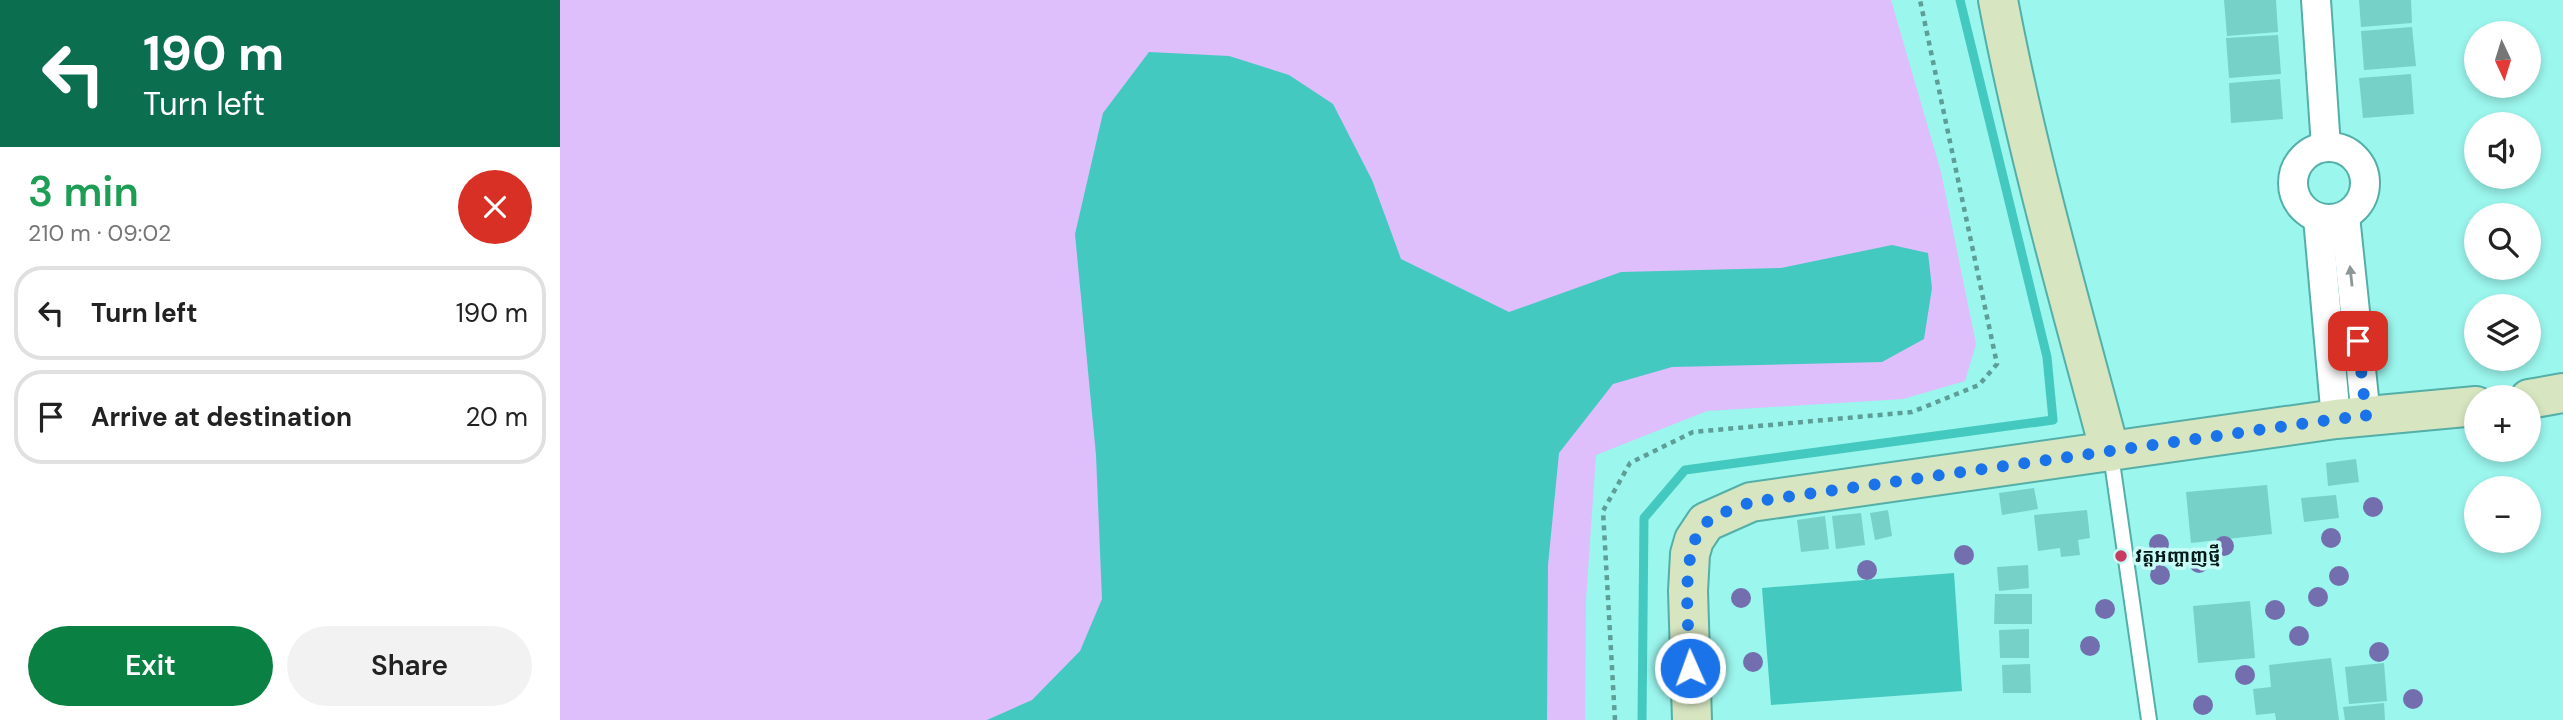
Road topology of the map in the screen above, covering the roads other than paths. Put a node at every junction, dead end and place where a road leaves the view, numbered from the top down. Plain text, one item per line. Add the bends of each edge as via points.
1 (1998, 0) edge
2 (2316, 0) edge
3 (2326, 147) junction
4 (2332, 217) junction
5 (2563, 393) edge
6 (2541, 397) edge
7 (2464, 407) edge
8 (2351, 418) junction
9 (2110, 452) junction
10 (1692, 720) edge
11 (2148, 720) edge

1 - 9 street via 2023,121
2 - 3 street
3 - 4 street via 2346,151 2360,165 2365,184 2360,203
3 - 4 street via 2307,154 2295,170 2292,190 2301,207
4 - 8 street
5 - 6 street
7 - 8 street
8 - 9 street
9 - 10 street via 1751,502 1706,523 1690,554
9 - 11 lane

